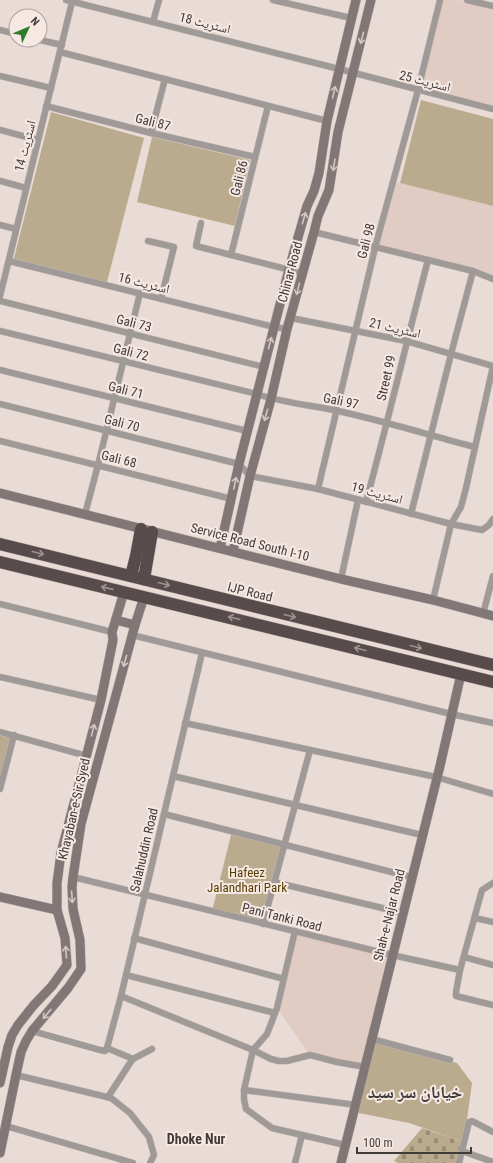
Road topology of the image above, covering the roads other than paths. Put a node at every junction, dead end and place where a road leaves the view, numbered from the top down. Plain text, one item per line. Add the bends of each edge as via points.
1 (159, 0) edge
2 (273, 0) edge
3 (356, 0) edge
4 (372, 0) edge
5 (440, 0) edge
6 (467, 0) edge
7 (69, 1) edge
8 (493, 6) edge
9 (352, 18) junction
10 (153, 22) junction
11 (48, 42) edge
12 (62, 45) junction
13 (60, 52) junction
14 (339, 69) junction
15 (353, 73) junction
16 (0, 76) edge
17 (165, 79) junction
18 (51, 88) junction
19 (418, 90) junction
20 (46, 106) junction
21 (268, 106) junction
22 (493, 109) edge
23 (327, 121) junction
24 (0, 130) edge
25 (151, 133) junction
26 (38, 140) junction
27 (255, 157) junction
28 (0, 181) edge
29 (26, 188) junction
30 (201, 223) dead end
31 (0, 225) edge
32 (16, 229) junction
33 (314, 232) junction
34 (148, 241) dead end
35 (376, 248) junction
36 (231, 255) junction
37 (428, 260) junction
38 (9, 261) junction
39 (289, 270) junction
40 (473, 271) junction
41 (3, 273) edge
42 (302, 273) junction
43 (493, 279) edge
44 (140, 293) junction
45 (0, 296) edge
46 (161, 299) junction
47 (0, 301) edge
48 (291, 318) junction
49 (274, 327) junction
50 (287, 329) junction
51 (356, 330) junction
52 (0, 331) edge
53 (130, 333) junction
54 (406, 341) junction
55 (451, 354) junction
56 (123, 361) junction
57 (493, 366) edge
58 (264, 367) junction
59 (0, 370) edge
60 (257, 394) junction
61 (114, 398) junction
62 (271, 399) junction
63 (0, 404) edge
64 (337, 410) junction
65 (387, 422) junction
66 (106, 431) junction
67 (247, 431) junction
68 (432, 435) junction
69 (0, 441) edge
70 (475, 447) junction
71 (239, 464) junction
72 (98, 465) junction
73 (250, 476) junction
74 (318, 489) junction
75 (0, 493) edge
76 (232, 499) junction
77 (358, 500) junction
78 (366, 502) junction
79 (85, 514) junction
80 (411, 514) junction
81 (493, 518) edge
82 (451, 524) junction
83 (147, 530) junction
84 (0, 544) edge
85 (220, 548) junction
86 (233, 551) junction
87 (0, 562) edge
88 (130, 576) junction
89 (493, 576) edge
90 (144, 579) junction
91 (341, 579) junction
92 (124, 592) junction
93 (144, 597) junction
94 (433, 600) junction
95 (0, 604) edge
96 (484, 614) junction
97 (493, 616) edge
98 (116, 620) junction
99 (135, 625) junction
100 (132, 635) junction
101 (112, 636) junction
102 (130, 645) junction
103 (202, 653) junction
104 (493, 666) edge
105 (460, 674) junction
106 (0, 677) edge
107 (493, 682) edge
108 (100, 700) junction
109 (451, 714) junction
110 (185, 723) junction
111 (493, 723) edge
112 (0, 732) edge
113 (14, 735) junction
114 (310, 750) junction
115 (87, 756) junction
116 (173, 776) junction
117 (436, 777) junction
118 (0, 789) edge
119 (493, 794) edge
120 (295, 804) junction
121 (164, 814) junction
122 (422, 835) junction
123 (284, 845) junction
124 (73, 877) junction
125 (411, 877) junction
126 (274, 882) junction
127 (493, 883) edge
128 (145, 895) junction
129 (0, 897) edge
130 (57, 910) junction
131 (403, 913) junction
132 (475, 918) junction
133 (493, 922) edge
134 (263, 924) junction
135 (295, 931) junction
136 (134, 938) junction
137 (392, 955) junction
138 (464, 958) junction
139 (493, 965) edge
140 (460, 970) junction
141 (126, 975) junction
142 (284, 979) junction
143 (121, 996) junction
144 (493, 1006) edge
145 (274, 1014) junction
146 (32, 1031) junction
147 (372, 1040) junction
148 (152, 1049) dead end
149 (106, 1050) junction
150 (253, 1050) junction
151 (133, 1059) junction
152 (450, 1060) dead end
153 (364, 1067) junction
154 (16, 1075) junction
155 (0, 1083) edge
156 (244, 1090) junction
157 (108, 1098) junction
158 (356, 1105) junction
159 (6, 1126) junction
160 (493, 1132) edge
161 (302, 1135) junction
162 (345, 1145) junction
163 (462, 1151) junction
164 (0, 1153) edge
165 (493, 1162) edge
166 (133, 1163) edge
167 (150, 1163) edge
168 (295, 1163) edge
169 (341, 1163) edge
170 (459, 1163) edge

1 - 10 street
2 - 9 street
3 - 9 street, Chinar Road
4 -> 15 street, Chinar Road
5 - 19 street, Gali 98
6 - 8 street
7 - 10 street, اسٹریٹ 18
7 - 12 street, اسٹریٹ 14
9 - 14 street, Chinar Road
10 - 14 street, اسٹریٹ 18
11 - 12 street
12 - 13 street, اسٹریٹ 14
13 - 17 street
13 - 18 street, اسٹریٹ 14
14 - 15 street, اسٹریٹ 18
23 -> 14 street, Chinar Road
15 - 19 street, اسٹریٹ 25
15 -> 33 street, Chinar Road via 338,132 329,190
16 - 18 street
17 - 21 street
17 - 25 street
18 - 20 street, اسٹریٹ 14
19 - 22 street, اسٹریٹ 25
19 - 35 street, Gali 98
20 - 25 street, Gali 87
20 - 26 street, اسٹریٹ 14
21 - 23 street
21 - 27 street, Gali 86
39 -> 23 street, Chinar Road via 307,206 314,191
24 - 26 street
25 - 27 street, Gali 87
26 - 29 street, اسٹریٹ 14
27 - 36 street, Gali 86
28 - 29 street
29 - 32 street, اسٹریٹ 14
30 - 36 street via 196,246
31 - 32 street
32 - 38 street, اسٹریٹ 14
33 - 35 street
33 - 42 street, Chinar Road
34 - 46 street via 174,247
35 - 37 street
35 - 51 street, Gali 98
36 - 39 street
37 - 40 street
37 - 54 street, Street 99
38 - 41 street, اسٹریٹ 14
38 - 44 street, اسٹریٹ 16
39 - 42 street
39 - 49 street, Chinar Road
40 - 43 street
40 - 55 street
41 - 45 street, اسٹریٹ 14
42 -> 48 street, Chinar Road
44 - 46 street, اسٹریٹ 16
44 - 53 street
46 - 49 street, اسٹریٹ 16
47 - 53 street, Gali 73
48 - 50 street, Chinar Road
48 - 51 street, اسٹریٹ 21
49 - 50 street, اسٹریٹ 16
58 -> 49 street, Chinar Road
50 - 62 street, Chinar Road
51 - 54 street, اسٹریٹ 21
51 - 64 street, Gali 98
52 - 56 street, Gali 72
53 - 56 street
53 - 58 street, Gali 73
54 - 55 street, اسٹریٹ 21
54 - 65 street, Street 99
55 - 57 street, اسٹریٹ 21
55 - 68 street
56 - 60 street, Gali 72
56 - 61 street
57 - 70 street
58 - 60 street, Chinar Road
59 - 61 street, Gali 71
60 - 62 street, Gali 72
60 - 67 street, Chinar Road
61 - 66 street
61 - 67 street, Gali 71
62 - 64 street, Gali 97
62 -> 73 street, Chinar Road
63 - 66 street, Gali 70
64 - 65 street, Gali 97
64 - 74 street, Gali 98
65 - 68 street, Gali 97
65 - 78 street, Street 99
66 - 71 street, Gali 70
66 - 72 street
67 - 71 street, Chinar Road
68 - 70 street, Gali 97
68 - 80 street
69 - 72 street, Gali 68
70 - 82 street via 461,507
71 - 73 street
76 -> 71 street, Chinar Road
72 - 76 street, Gali 68
72 - 79 street
73 - 74 street, اسٹریٹ 19
73 - 86 street, Chinar Road
74 - 77 street, اسٹریٹ 19
75 - 79 street, Service Road South I-10
76 - 85 street, Chinar Road
77 - 78 street, اسٹریٹ 19
77 - 91 street
78 - 80 street, اسٹریٹ 19
79 - 83 street, Service Road South I-10
80 - 82 street, اسٹریٹ 19
81 - 82 street, اسٹریٹ 19 via 490,525 482,530
82 - 94 street
83 - 85 street, Service Road South I-10
83 - 88 highway
83 - 90 highway
84 -> 88 highway, IJP Road
85 - 86 street, Service Road South I-10
86 - 91 street, Service Road South I-10
92 -> 87 highway
88 - 90 highway, IJP Road
89 - 96 street
90 -> 104 highway, IJP Road
91 - 94 street, Service Road South I-10
92 - 93 highway
92 - 98 street, Khayaban-e-Sir Syed
93 - 99 street, Khayaban-e-Sir Syed
105 -> 93 highway
94 - 96 street, Service Road South I-10
95 - 101 street
96 - 97 street, Service Road South I-10
98 - 99 street
98 - 101 street, Khayaban-e-Sir Syed
99 - 100 street, Khayaban-e-Sir Syed
100 - 102 street, Khayaban-e-Sir Syed
100 - 103 street
101 - 102 street
101 - 108 street, Khayaban-e-Sir Syed
102 -> 124 street, Khayaban-e-Sir Syed via 81,824
103 - 109 street
103 - 110 street, Salahuddin Road
105 - 107 highway
105 - 109 street, Shah-e-Najar Road
106 - 108 street
115 -> 108 street, Khayaban-e-Sir Syed
109 - 111 street
109 - 117 street, Shah-e-Najar Road
110 - 114 street
110 - 116 street, Salahuddin Road
112 - 113 street
113 - 115 street
113 - 118 street
114 - 117 street
114 - 120 street
115 - 130 street, Khayaban-e-Sir Syed via 61,853
116 - 120 street
116 - 121 street, Salahuddin Road
117 - 119 street
117 - 122 street, Shah-e-Najar Road
120 - 122 street
120 - 123 street
121 - 123 street
121 - 128 street, Salahuddin Road
122 - 125 street, Shah-e-Najar Road
123 - 125 street
123 - 126 street
124 - 128 street, Pani Tanki Road
124 -> 146 street, Khayaban-e-Sir Syed via 73,908 80,940 81,969
125 - 131 street, Shah-e-Najar Road
126 - 131 street
126 - 134 street
127 - 132 street via 482,890
128 - 134 street, Pani Tanki Road
128 - 136 street, Salahuddin Road
129 - 130 street
155 -> 130 street, Khayaban-e-Sir Syed via 12,1035 67,965 65,938
131 - 137 street, Shah-e-Najar Road
132 - 133 street
132 - 138 street
134 - 135 street, Pani Tanki Road
135 - 137 street, Pani Tanki Road
135 - 142 street
136 - 141 street, Salahuddin Road
136 - 142 street
137 - 140 street, Pani Tanki Road
137 - 147 street, Shah-e-Najar Road
138 - 139 street
138 - 140 street
140 - 144 street via 456,996
141 - 143 street, Salahuddin Road
141 - 145 street
142 - 145 street
143 - 149 street, Salahuddin Road
143 - 150 street
145 - 150 street via 267,1034
146 - 149 street
146 - 154 street, Khayaban-e-Sir Syed via 21,1052
147 - 152 street
147 - 153 street, Shah-e-Najar Road
148 - 151 street
149 - 151 street
150 - 153 street via 279,1061 287,1062 310,1055
150 - 156 street
151 - 157 street
153 - 158 street, Shah-e-Najar Road
154 - 157 street
154 - 159 street, Khayaban-e-Sir Syed
156 - 158 street
156 - 161 street via 246,1109 272,1128
157 - 167 street via 130,1113 149,1137 154,1155
158 - 162 street, Shah-e-Najar Road
159 - 164 street, Khayaban-e-Sir Syed
159 - 166 street
160 - 163 street via 472,1121 469,1122
161 - 162 street
161 - 168 street
162 - 169 street, Shah-e-Najar Road
163 - 165 street
163 - 170 street

